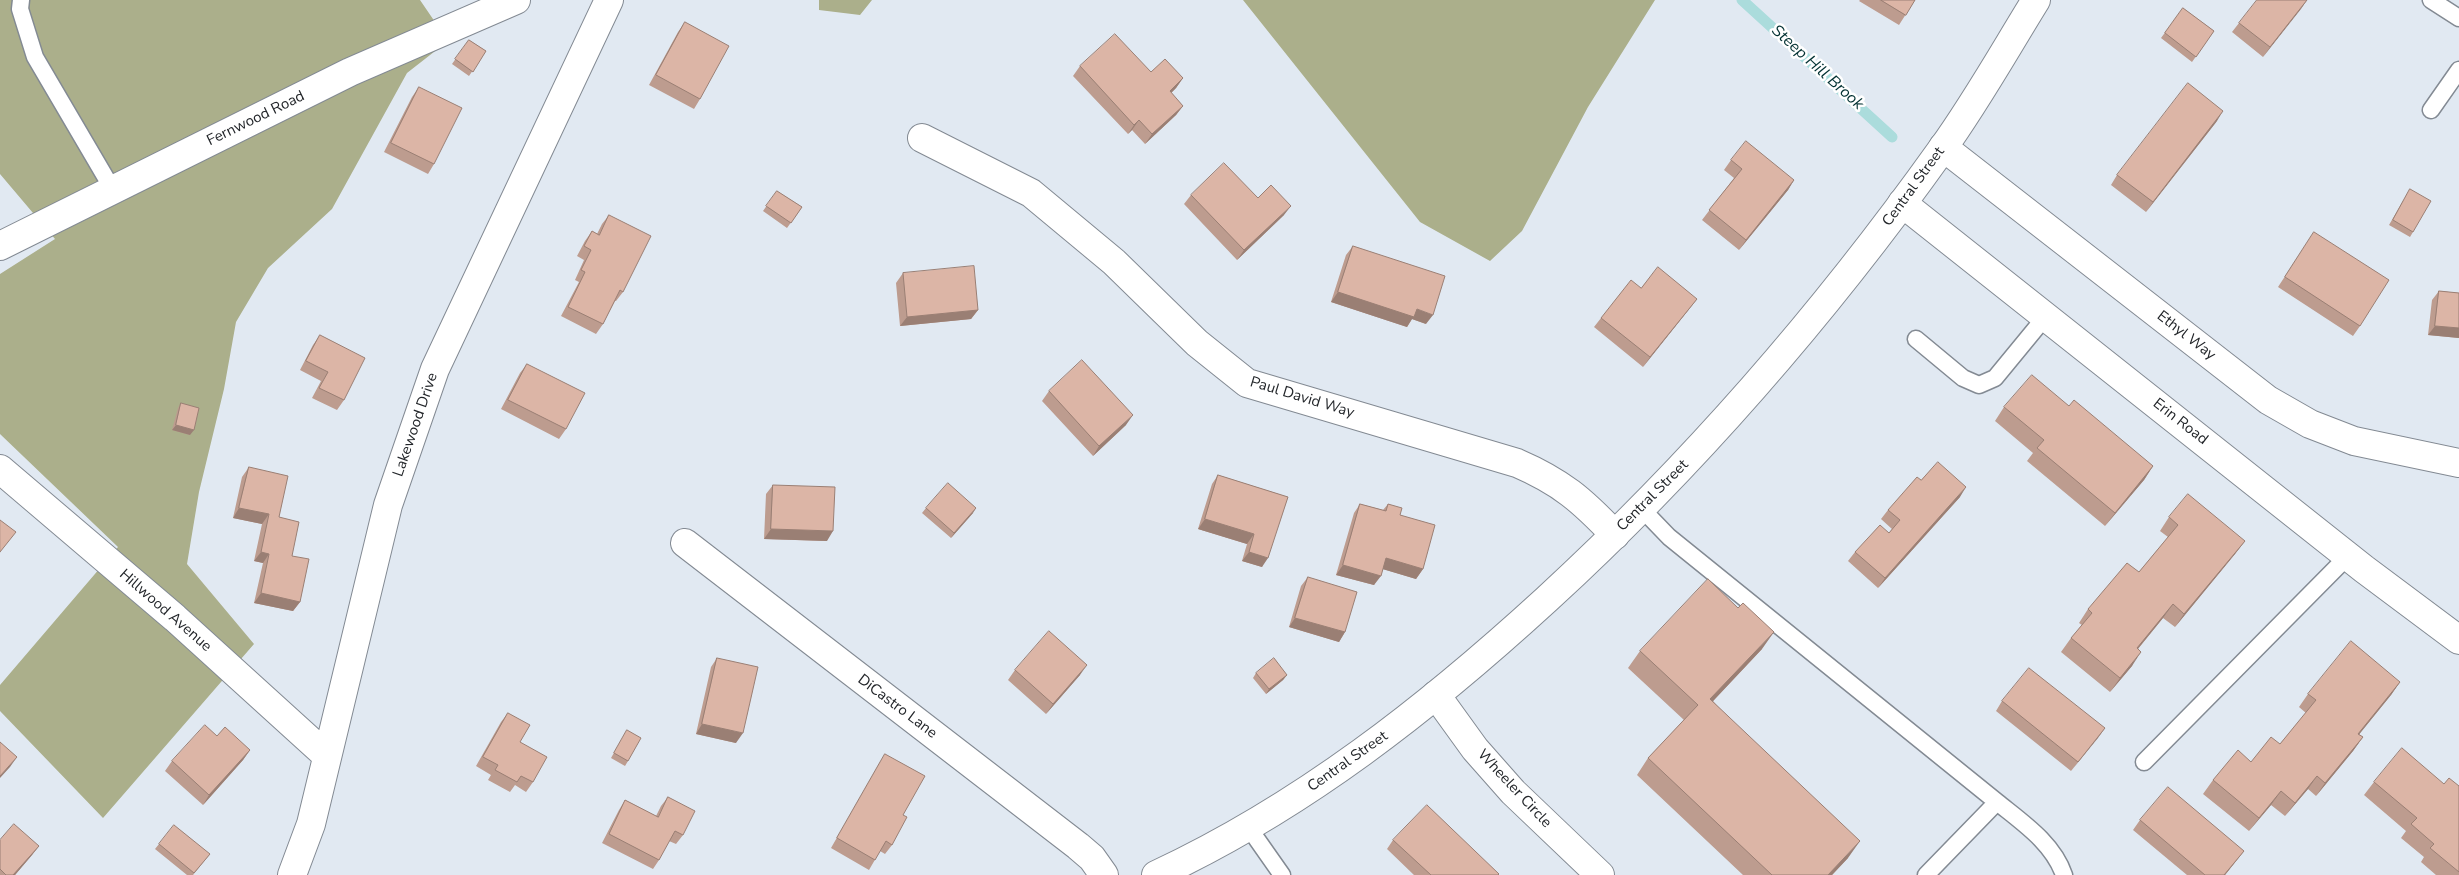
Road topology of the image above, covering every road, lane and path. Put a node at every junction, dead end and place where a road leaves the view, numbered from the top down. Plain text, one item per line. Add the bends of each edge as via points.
1 (20, 0) edge
2 (516, 0) edge
3 (609, 0) edge
4 (2036, 0) edge
5 (2431, 0) edge
6 (2459, 18) edge
7 (2459, 70) edge
8 (2431, 110) dead end
9 (922, 138) dead end
10 (1944, 147) junction
11 (113, 190) junction
12 (1902, 203) junction
13 (0, 246) edge
14 (2046, 316) junction
15 (1916, 339) dead end
16 (2459, 463) edge
17 (0, 469) edge
18 (1642, 509) junction
19 (1615, 535) junction
20 (685, 542) dead end
21 (2348, 556) junction
22 (2459, 640) edge
23 (1436, 696) junction
24 (327, 756) junction
25 (2144, 762) dead end
26 (1997, 802) junction
27 (1249, 828) junction
28 (292, 875) edge
29 (1104, 875) edge
30 (1156, 875) edge
31 (1282, 875) edge
32 (1600, 875) edge
33 (1926, 875) edge
34 (2064, 875) edge

1 - 11 lane via 35,57
2 - 11 street, Fernwood Road via 350,72
3 - 24 street, Lakewood Drive via 436,369 388,505
4 - 10 street, Central Street
5 - 6 lane
7 - 8 lane
9 - 19 street, Paul David Way via 1031,193 1114,262 1197,343 1248,383 1516,463 1558,483 1576,496
10 - 12 street, Central Street
10 - 16 street, Ethyl Way via 2268,400 2310,424 2354,442
11 - 13 street, Fernwood Road
12 - 14 street, Erin Road
12 - 18 street, Central Street via 1774,364
14 - 15 lane via 1995,378 1979,385 1962,378
14 - 21 street, Erin Road
17 - 24 street, Hillwood Avenue via 175,618
18 - 19 street, Central Street
18 - 26 lane via 1669,537
19 - 23 street, Central Street via 1503,640
20 - 29 street, DiCastro Lane via 1078,846
21 - 22 street, Erin Road
21 - 25 lane
23 - 27 street, Central Street via 1343,766
23 - 32 street, Wheeler Circle via 1475,749 1513,792
24 - 28 street, Lakewood Drive via 311,824
26 - 33 lane
26 - 34 lane via 2037,834 2059,860
27 - 30 street, Central Street
27 - 31 lane

